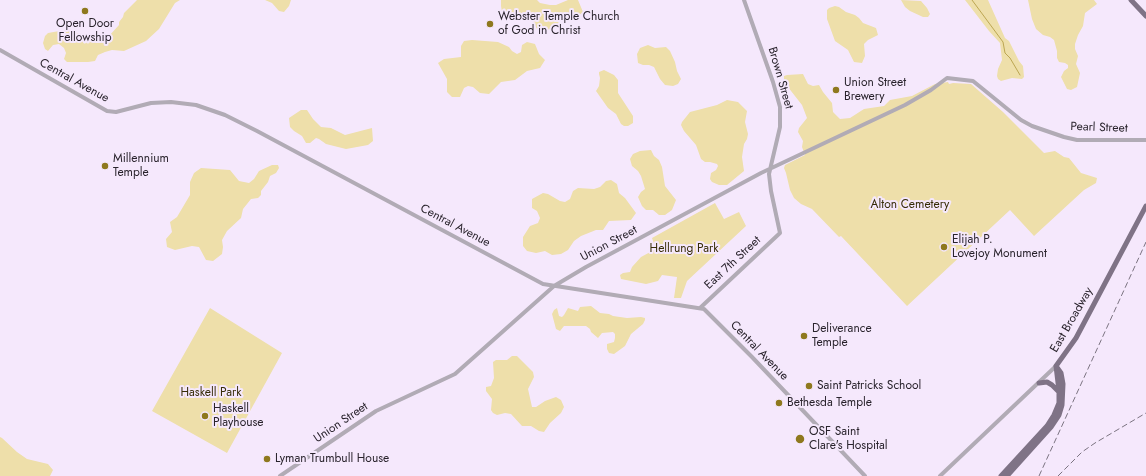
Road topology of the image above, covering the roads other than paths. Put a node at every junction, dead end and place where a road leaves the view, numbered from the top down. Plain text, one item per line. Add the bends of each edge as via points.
1 (744, 0) edge
2 (1131, 0) edge
3 (1146, 16) edge
4 (0, 50) edge
5 (973, 81) joint
6 (1146, 140) edge
7 (769, 169) junction
8 (1146, 206) edge
9 (780, 233) joint
10 (554, 286) junction
11 (700, 308) junction
12 (1056, 366) junction
13 (1039, 383) junction
14 (1059, 392) junction
15 (280, 476) edge
16 (865, 476) edge
17 (940, 476) edge
18 (1001, 476) edge
19 (1007, 476) edge

1 - 7 street, Brown Street via 780,107 780,127
2 - 3 main road
4 - 10 street, Central Avenue via 106,111 116,112 151,103 171,102 196,105 225,115 543,284
5 - 6 street, Pearl Street via 1020,120 1057,135 1077,140
5 - 7 street, Union Street via 947,78 905,106
7 - 9 street, Brown Street via 770,191
7 - 10 street, Union Street
8 - 12 main road, East Broadway via 1076,338
9 - 11 street, East 7th Street
10 - 11 street, Central Avenue
10 - 15 street, Union Street via 460,371 376,411
11 - 16 street, Central Avenue via 708,312
12 - 13 street, East Broadway
12 - 14 main road
12 - 19 main road via 1061,373 1063,384 1059,415 1051,428
13 - 14 main road via 1048,382
13 - 17 street, East Broadway
14 - 18 main road via 1057,410 1047,426

